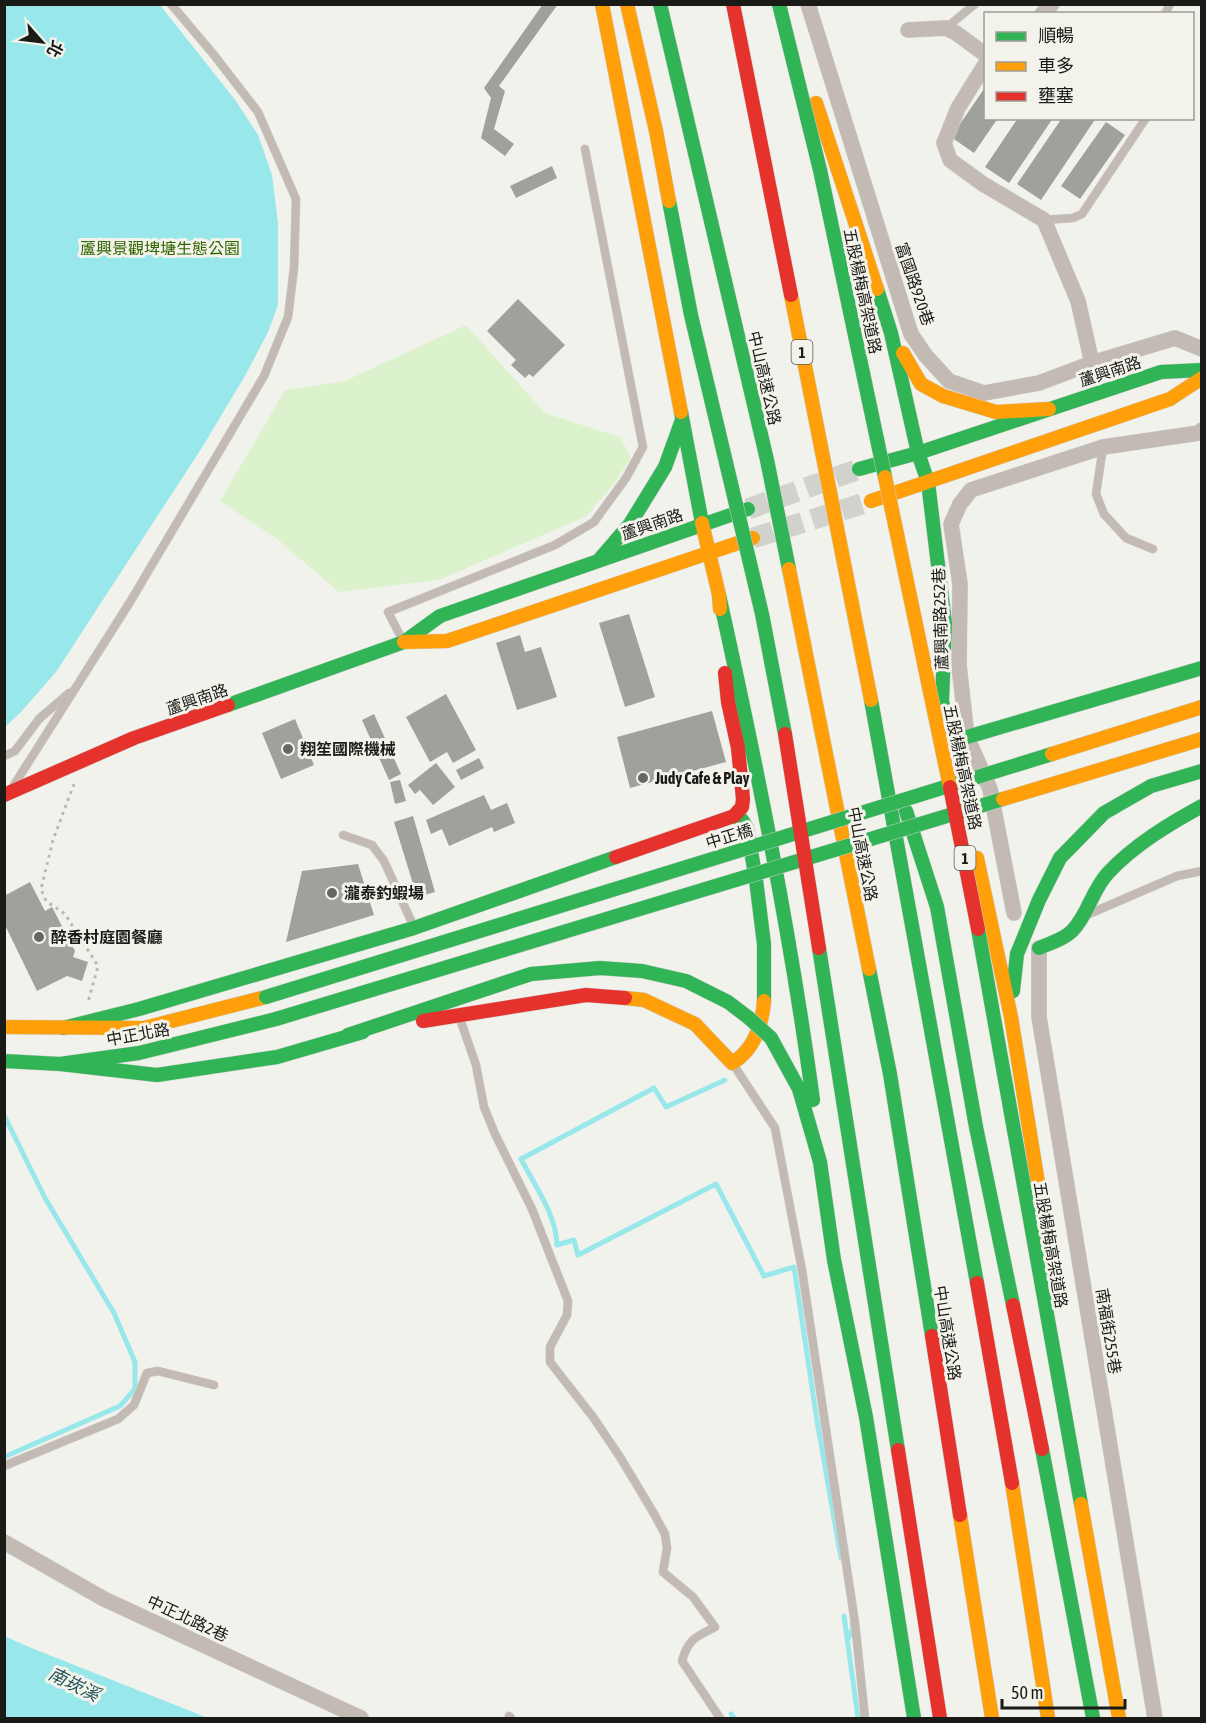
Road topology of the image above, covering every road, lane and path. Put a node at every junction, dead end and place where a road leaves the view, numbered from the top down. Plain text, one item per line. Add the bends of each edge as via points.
1 (171, 4) edge
2 (602, 4) edge
3 (627, 4) edge
4 (660, 4) edge
5 (734, 4) edge
6 (779, 4) edge
7 (789, 4) edge
8 (808, 4) edge
9 (975, 4) edge
10 (946, 28) junction
11 (908, 30) dead end
12 (984, 54) edge
13 (984, 66) edge
14 (1145, 120) edge
15 (585, 149) dead end
16 (1044, 220) junction
17 (891, 333) junction
18 (1202, 349) edge
19 (1092, 363) junction
20 (1202, 369) edge
21 (1202, 378) edge
22 (1049, 409) junction
23 (682, 418) junction
24 (1202, 430) edge
25 (1103, 447) junction
26 (918, 453) junction
27 (859, 469) tunnel mouth
28 (928, 482) junction
29 (872, 501) tunnel mouth
30 (748, 509) tunnel mouth
31 (702, 523) junction
32 (753, 538) tunnel mouth
33 (1153, 549) dead end
34 (710, 553) junction
35 (599, 560) junction
36 (719, 595) junction
37 (404, 642) junction
38 (1202, 668) edge
39 (75, 688) junction
40 (871, 700) junction
41 (1202, 707) edge
42 (967, 737) junction
43 (1202, 739) edge
44 (4, 756) edge
45 (1202, 771) edge
46 (77, 776) dead end
47 (6, 795) edge
48 (1202, 806) edge
49 (734, 816) junction
50 (343, 835) dead end
51 (1202, 871) edge
52 (1014, 913) dead end
53 (1082, 917) junction
54 (414, 928) junction
55 (1039, 948) joint
56 (266, 997) joint
57 (87, 1005) dead end
58 (458, 1015) junction
59 (1011, 1017) junction
60 (4, 1027) edge
61 (63, 1028) junction
62 (348, 1035) junction
63 (4, 1061) edge
64 (732, 1063) junction
65 (60, 1064) junction
66 (820, 1162) junction
67 (214, 1385) dead end
68 (4, 1466) edge
69 (4, 1542) edge
70 (361, 1719) edge
71 (720, 1719) edge
72 (865, 1719) edge
73 (914, 1719) edge
74 (940, 1719) edge
75 (992, 1719) edge
76 (1048, 1719) edge
77 (1093, 1719) edge
78 (1119, 1719) edge
79 (1131, 1719) edge
80 (1155, 1719) edge

1 - 39 lane via 258,112 296,199 288,317 264,376
2 - 23 main road
3 - 74 main road, bridge via 691,315 783,720
4 - 75 main road, 中山高速公路 via 767,460 890,1074
5 - 40 main road, 1
6 - 78 main road, 五股楊梅高架道路 / 1, bridge via 820,170 966,865
7 - 17 main road via 820,117
8 - 19 street, 富國路920巷 via 911,334 926,356 949,381 984,393 1039,383
9 - 10 lane
10 - 11 street
10 - 12 street
13 - 16 street via 958,108 944,143 950,160
14 - 16 lane via 1082,214
15 - 37 lane via 644,447 594,522 555,545 388,612
16 - 19 street via 1078,301
17 - 22 main road via 921,384 943,396 996,412
17 - 26 main road
18 - 19 street, 富國路920巷 via 1175,338
20 - 22 main road, 蘆興南路 via 1161,372
21 - 28 main road via 1170,399
22 - 26 main road, 蘆興南路
23 - 31 main road
23 - 35 main road via 665,468 630,524
24 - 25 street, 蘆興南路252巷
25 - 33 lane via 1096,494 1104,514 1126,538
25 - 42 street, 蘆興南路252巷 via 971,490 960,504 951,524 960,584 959,665
26 - 27 main road, 蘆興南路
26 - 28 main road
28 - 29 main road
28 - 59 main road via 945,623 942,702
30 - 31 main road, 蘆興南路
31 - 34 main road
31 - 35 main road, 蘆興南路
32 - 34 main road, 蘆興南路
34 - 36 main road
34 - 37 main road, 蘆興南路 via 447,641
35 - 37 main road, 蘆興南路 via 440,616
36 - 49 main road via 728,702 743,799
36 - 66 main road via 793,964
37 - 47 main road, 蘆興南路 via 134,738
38 - 42 main road
39 - 44 lane via 39,719 15,751
39 - 47 lane
40 - 76 main road, 1 via 1008,1455
40 - 77 main road via 937,907 976,1127 1057,1520
41 - 56 main road, 中正橋, bridge
42 - 52 street, 蘆興南路252巷 via 990,789
43 - 65 main road, 中正北路, bridge via 276,1019 140,1053
45 - 59 main road via 1151,786 1104,813 1060,858 1017,954
46 - 57 path via 53,840 41,889 46,901 65,914 98,966
48 - 53 main road via 1150,838 1108,873 1092,893
49 - 54 main road
49 - 64 main road via 747,828 766,974 764,1009 754,1042 746,1055
50 - 54 lane via 372,845 384,861
51 - 53 lane via 1177,876
53 - 55 main road via 1071,933
54 - 61 main road
55 - 80 street, 南福街255巷 via 1039,1017
56 - 61 main road, 中正北路 via 144,1028
58 - 62 main road
58 - 64 main road via 586,995 644,1000 695,1024
58 - 71 lane via 476,1065 484,1107 532,1209 568,1301 567,1315 550,1347 550,1362 620,1457 665,1534 668,1548 663,1572 693,1597 715,1627 693,1638 682,1661
59 - 79 main road
60 - 61 main road, 中正北路
62 - 65 main road via 277,1057 157,1075
62 - 66 main road, bridge via 531,974 600,968 642,971 687,981 728,1002 771,1038 799,1089
63 - 65 main road, 中正北路
64 - 72 lane via 775,1128 802,1270 855,1623
66 - 73 main road
67 - 68 lane via 158,1371 147,1373 134,1405 118,1419
69 - 70 street, 中正北路2巷 via 104,1599

